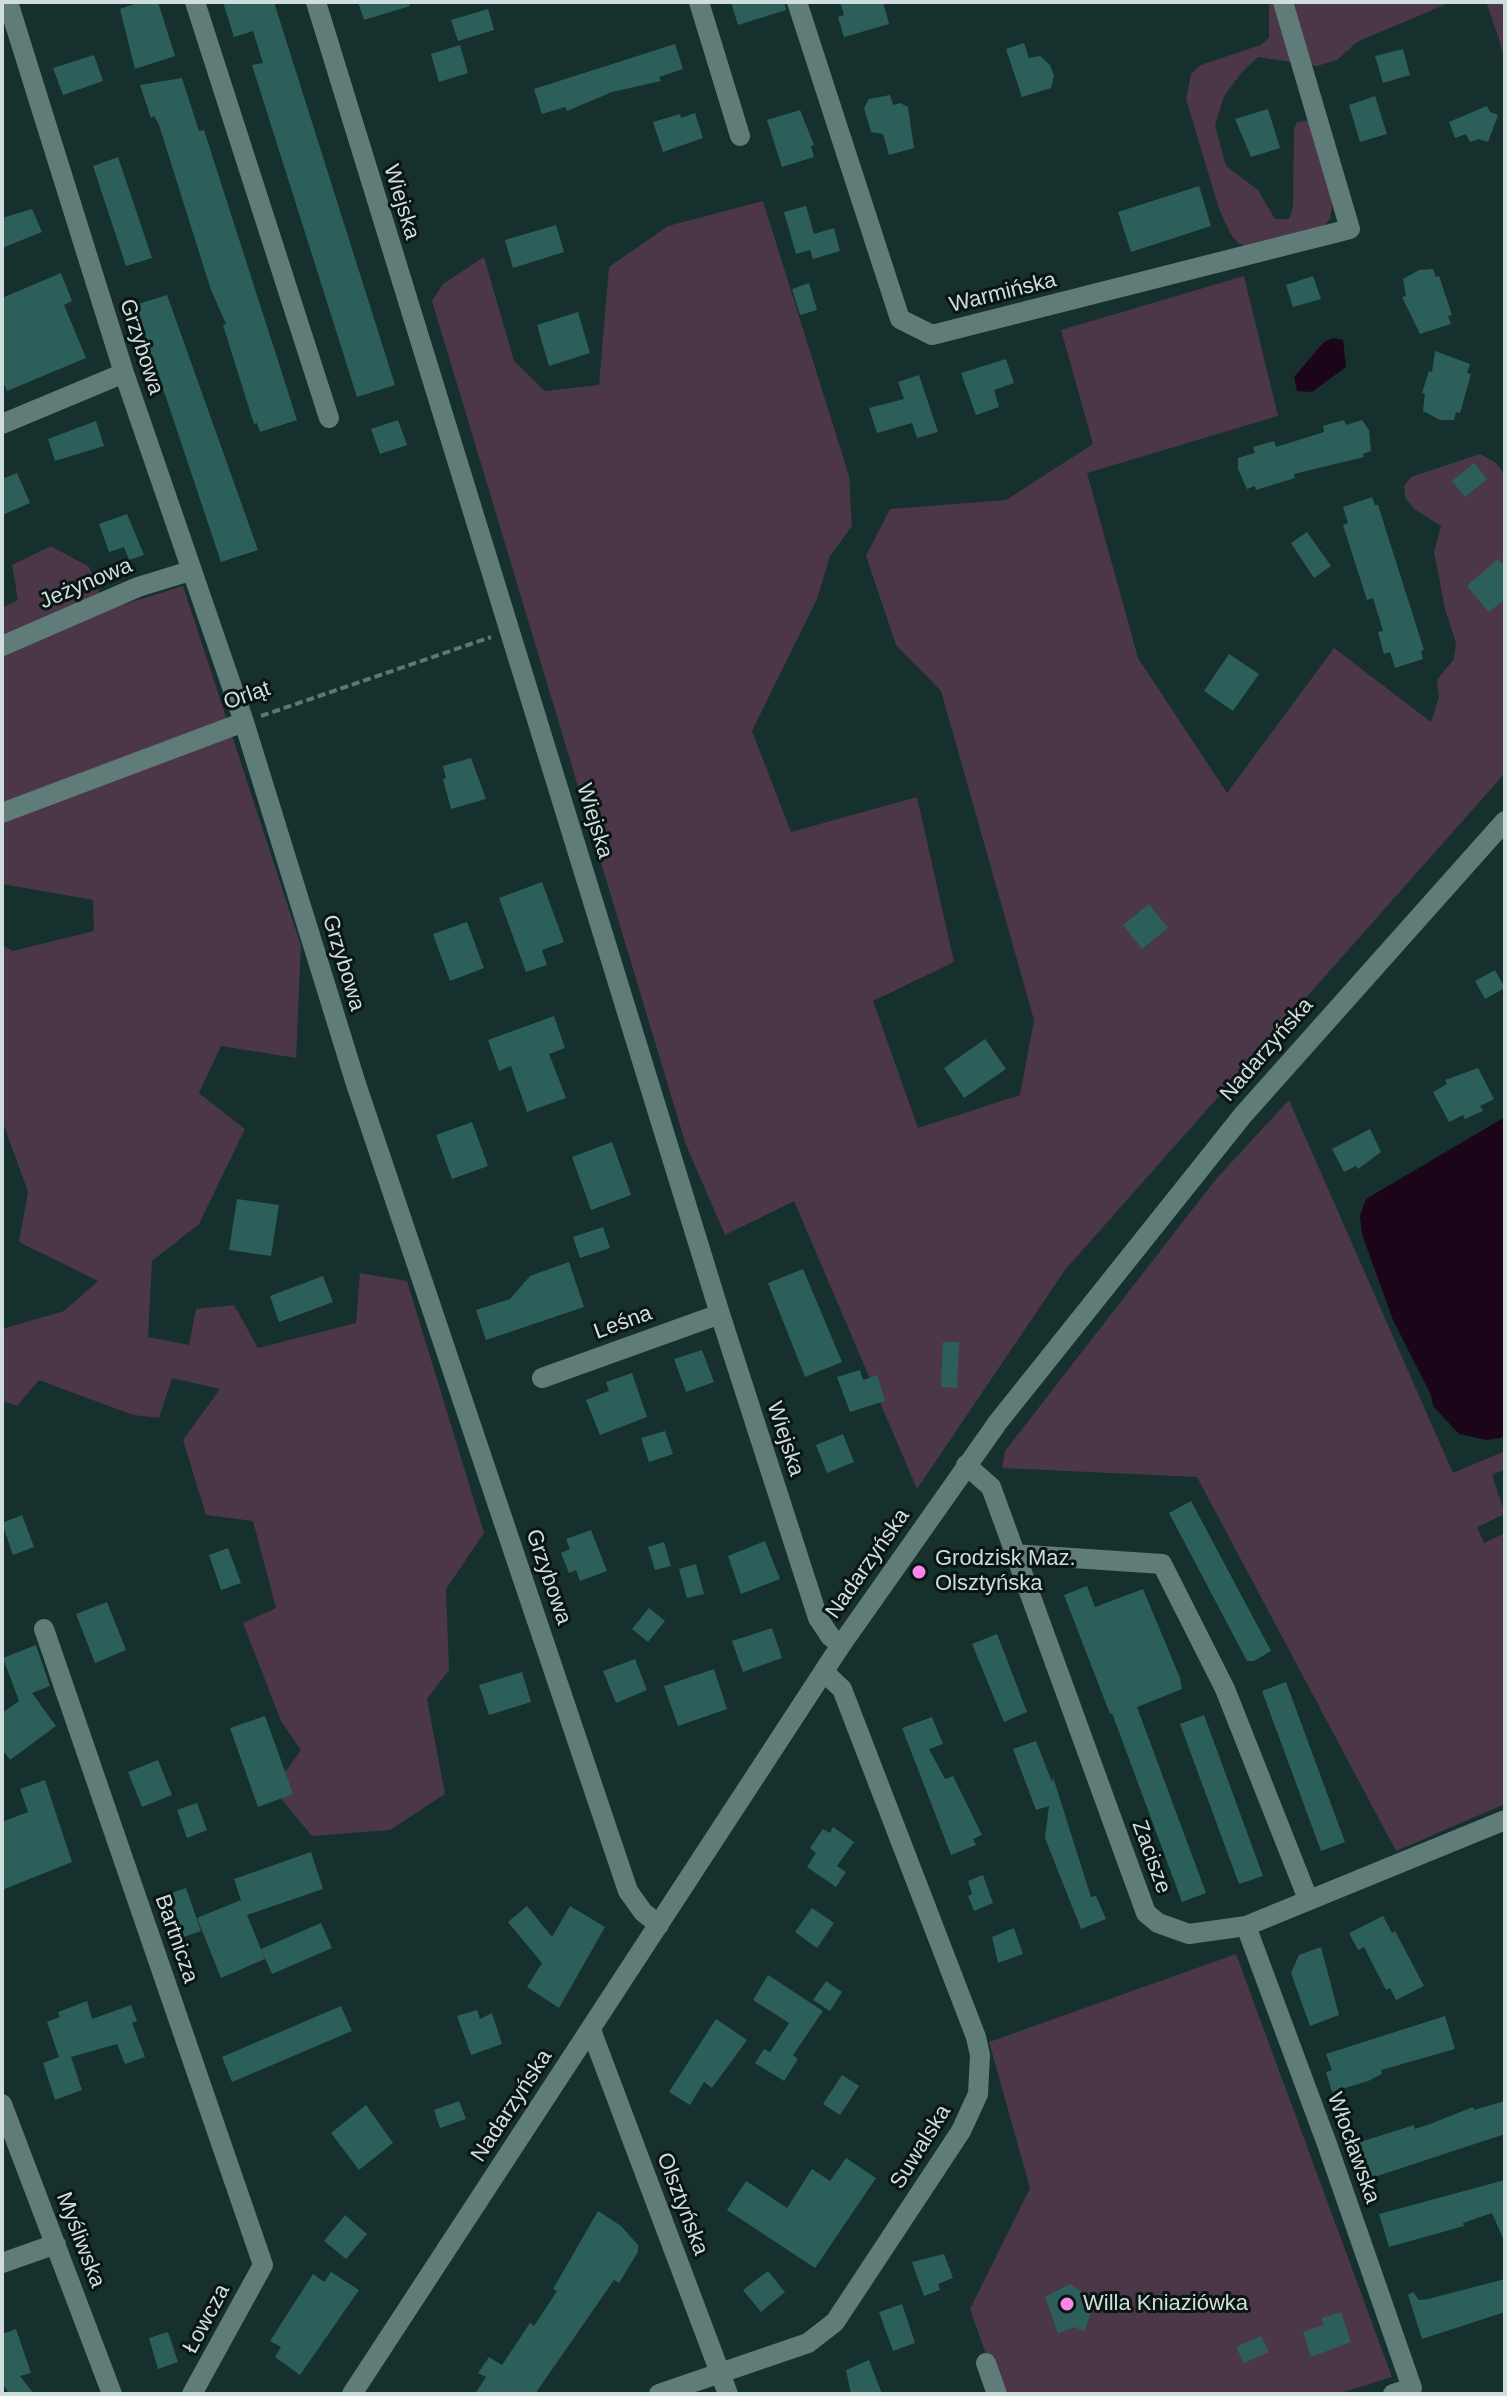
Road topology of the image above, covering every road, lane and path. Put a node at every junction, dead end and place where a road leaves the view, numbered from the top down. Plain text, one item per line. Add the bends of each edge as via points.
1 (8, 2) edge
2 (195, 2) edge
3 (316, 2) edge
4 (699, 2) edge
5 (797, 2) edge
6 (1283, 2) edge
7 (740, 136) dead end
8 (124, 373) junction
9 (329, 418) dead end
10 (2, 424) edge
11 (190, 571) junction
12 (511, 631) junction
13 (2, 646) edge
14 (244, 722) junction
15 (2, 813) edge
16 (1505, 821) edge
17 (720, 1314) junction
18 (542, 1378) dead end
19 (966, 1465) junction
20 (1013, 1554) junction
21 (44, 1629) dead end
22 (841, 1645) junction
23 (824, 1672) junction
24 (1505, 1820) edge
25 (1308, 1899) junction
26 (659, 1925) junction
27 (1246, 1926) junction
28 (591, 2030) junction
29 (2, 2104) edge
30 (56, 2244) junction
31 (2, 2263) edge
32 (263, 2265) joint
33 (986, 2363) dead end
34 (724, 2384) edge
35 (202, 2388) edge
36 (1402, 2391) edge
37 (112, 2394) edge
38 (352, 2394) edge
39 (659, 2394) edge
40 (997, 2394) edge

1 - 8 street, Grzybowa
2 - 9 street
3 - 12 street, Wiejska
4 - 7 street
5 - 6 street, Warmińska via 900,319 932,335 1350,229
8 - 10 street
8 - 11 street, Grzybowa
11 - 13 street, Jeżynowa via 138,587
11 - 14 street, Grzybowa
12 - 14 path, Orląt
12 - 17 street, Wiejska
14 - 15 street, Orląt
14 - 26 street, Grzybowa via 356,1084 628,1891
16 - 19 street, Nadarzyńska via 1225,1136
17 - 18 street, Leśna
17 - 22 street, Wiejska via 818,1618
19 - 20 street, Zacisze via 991,1487
19 - 22 street, Nadarzyńska
20 - 25 street via 1162,1564 1225,1689
20 - 27 street, Zacisze via 1146,1913 1189,1934
21 - 32 street, Bartnicza
22 - 23 street, Nadarzyńska
23 - 26 street, Nadarzyńska
23 - 34 street, Suwalska via 842,1689 976,2037 978,2094 961,2131 835,2322 808,2343
24 - 25 street, Zacisze
25 - 27 street, Zacisze
26 - 28 street, Nadarzyńska
27 - 36 street, Włocławska via 1327,2144
28 - 34 street, Olsztyńska
28 - 38 street, Nadarzyńska
29 - 30 street, Myśliwska
30 - 31 street
30 - 37 street, Myśliwska
32 - 35 street, Łowcza
33 - 40 street
34 - 39 street, Suwalska

